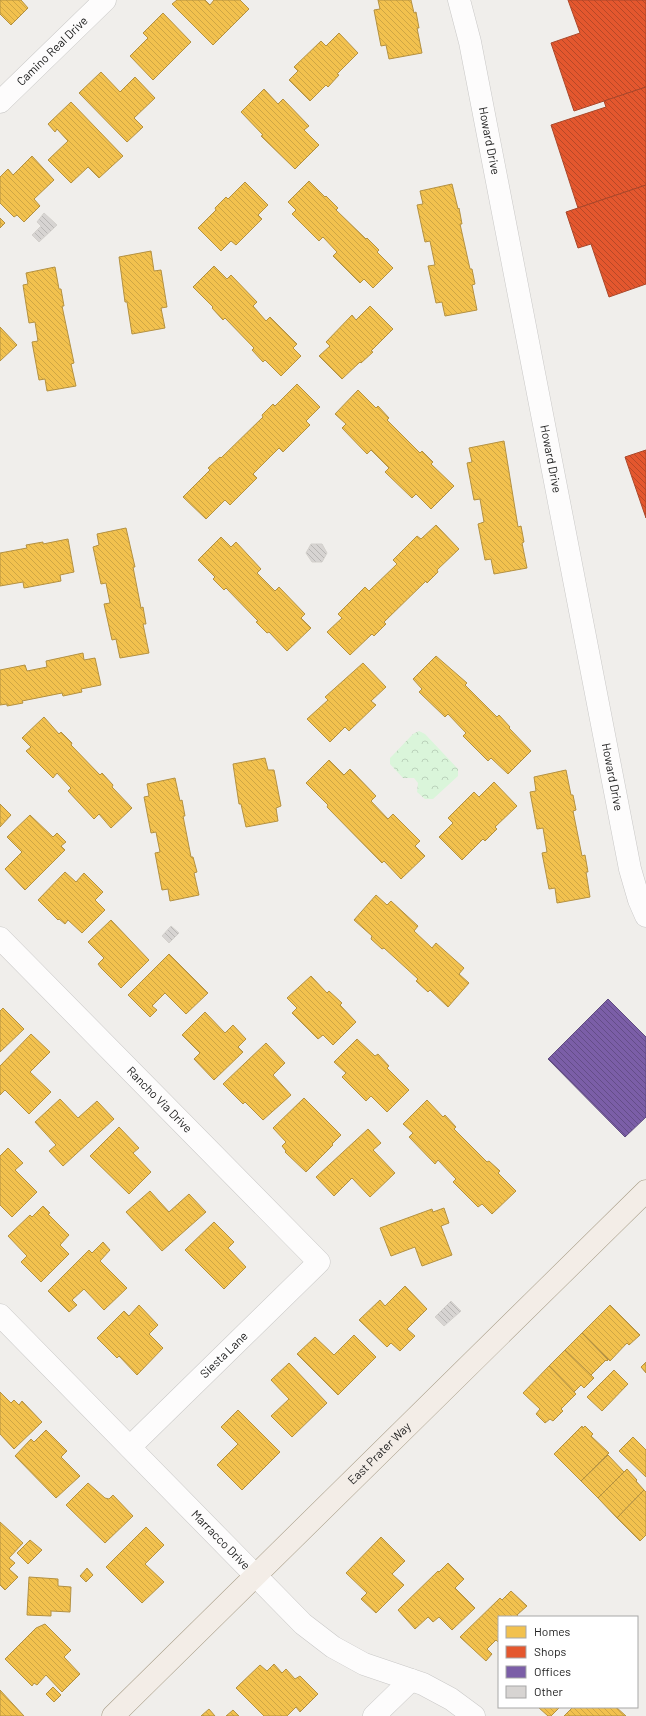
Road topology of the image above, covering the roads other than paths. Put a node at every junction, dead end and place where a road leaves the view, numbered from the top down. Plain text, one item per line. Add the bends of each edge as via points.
1 (105, 0) edge
2 (458, 0) edge
3 (0, 102) edge
4 (646, 916) edge
5 (0, 938) edge
6 (646, 1191) edge
7 (319, 1262) joint
8 (0, 1315) edge
9 (130, 1448) junction
10 (256, 1575) junction
11 (411, 1680) junction
12 (113, 1716) edge
13 (374, 1716) edge
14 (474, 1716) edge

1 - 3 street, Camino Real Drive
2 - 4 street, Howard Drive via 470,42 630,869
5 - 7 street, Rancho Via Drive
6 - 10 main road, East Prater Way
7 - 9 street, Siesta Lane
8 - 9 street, Marracco Drive
9 - 10 street, Marracco Drive
10 - 11 street, Marracco Drive via 304,1624 333,1647 364,1664
10 - 12 main road, East Prater Way
11 - 13 street
11 - 14 street, Marracco Drive via 451,1699

